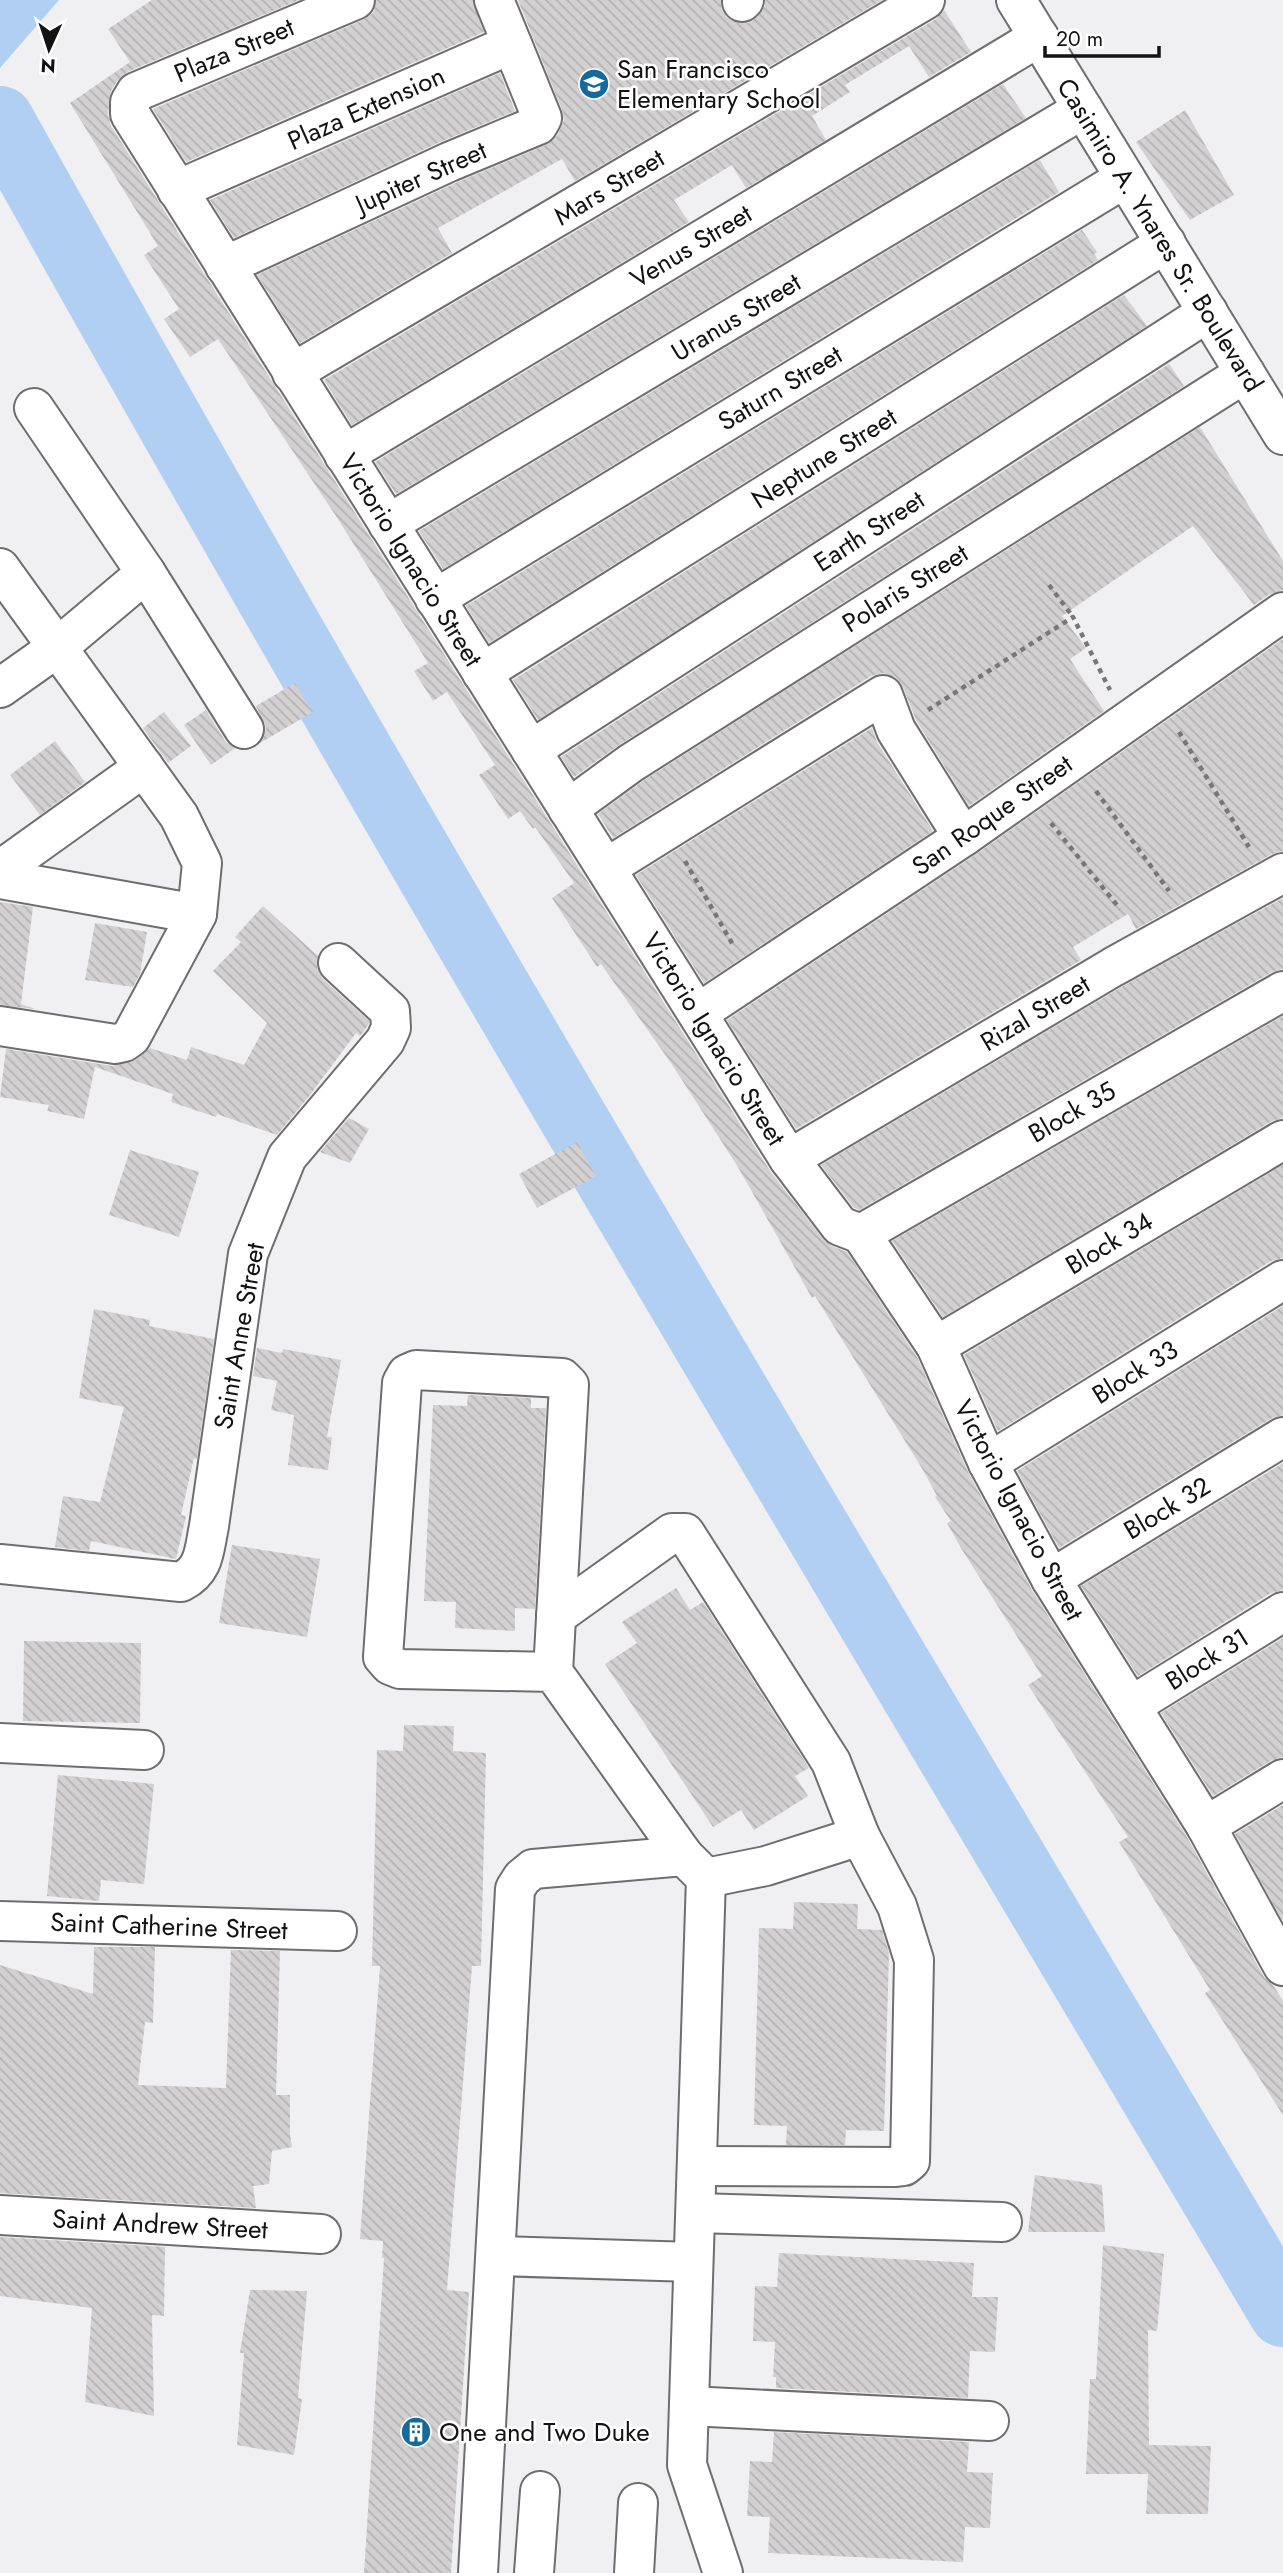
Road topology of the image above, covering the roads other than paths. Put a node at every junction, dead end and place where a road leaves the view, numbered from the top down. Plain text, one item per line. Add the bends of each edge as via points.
1 (355, 0) edge
2 (494, 0) edge
3 (925, 0) edge
4 (1016, 0) edge
5 (1039, 37) junction
6 (512, 44) junction
7 (1083, 110) junction
8 (130, 114) joint
9 (1125, 178) junction
10 (177, 190) junction
11 (1166, 243) junction
12 (225, 266) junction
13 (1208, 312) junction
14 (292, 373) junction
15 (1245, 373) junction
16 (34, 408) dead end
17 (1283, 435) edge
18 (344, 454) junction
19 (388, 524) junction
20 (0, 568) edge
21 (146, 573) junction
22 (435, 599) junction
23 (1283, 612) edge
24 (58, 647) junction
25 (482, 673) junction
26 (0, 688) edge
27 (244, 729) dead end
28 (531, 750) junction
29 (144, 767) junction
30 (568, 809) junction
31 (962, 837) junction
32 (606, 869) junction
33 (0, 870) edge
34 (1276, 877) edge
35 (0, 879) edge
36 (197, 914) junction
37 (338, 963) dead end
38 (1283, 991) edge
39 (698, 1013) junction
40 (0, 1026) edge
41 (1283, 1140) edge
42 (789, 1159) junction
43 (861, 1234) junction
44 (1283, 1280) edge
45 (936, 1346) junction
46 (1283, 1437) edge
47 (988, 1463) junction
48 (0, 1563) edge
49 (1051, 1579) junction
50 (1283, 1612) edge
51 (556, 1616) junction
52 (553, 1672) junction
53 (1131, 1706) junction
54 (0, 1743) edge
55 (144, 1750) dead end
56 (1283, 1779) edge
57 (1206, 1826) junction
58 (860, 1836) junction
59 (695, 1867) junction
60 (0, 1921) edge
61 (337, 1931) dead end
62 (1278, 1945) edge
63 (698, 2166) junction
64 (696, 2213) junction
65 (0, 2215) edge
66 (1002, 2222) dead end
67 (321, 2234) dead end
68 (496, 2256) junction
69 (693, 2262) junction
70 (689, 2406) junction
71 (989, 2421) dead end
72 (540, 2491) dead end
73 (638, 2503) dead end
74 (478, 2573) edge
75 (534, 2573) edge
76 (634, 2573) edge
77 (723, 2573) edge

1 - 8 street, Plaza Street via 136,92
2 - 6 street
3 - 14 street, Mars Street
4 - 5 street, Casimiro A. Ynares Sr. Boulevard
5 - 7 street, Casimiro A. Ynares Sr. Boulevard
5 - 18 street, Venus Street
6 - 10 street, Plaza Extension
6 - 12 street, Jupiter Street via 542,118 538,125
7 - 9 street, Casimiro A. Ynares Sr. Boulevard
7 - 19 street, Uranus Street
8 - 10 street, Victorio Ignacio Street
9 - 11 street, Casimiro A. Ynares Sr. Boulevard
9 - 22 street, Saturn Street
10 - 12 street, Victorio Ignacio Street
11 - 13 street, Casimiro A. Ynares Sr. Boulevard
11 - 25 street, Neptune Street
12 - 14 street, Victorio Ignacio Street
13 - 15 street, Casimiro A. Ynares Sr. Boulevard
13 - 28 street, Earth Street
14 - 18 street, Victorio Ignacio Street
15 - 17 street, Casimiro A. Ynares Sr. Boulevard
15 - 30 street, Polaris Street via 631,763
16 - 21 street
18 - 19 street, Victorio Ignacio Street
19 - 22 street, Victorio Ignacio Street
20 - 24 street
21 - 24 street
21 - 27 street
22 - 25 street, Victorio Ignacio Street
23 - 31 street, San Roque Street
24 - 26 street
24 - 29 street
25 - 28 street, Victorio Ignacio Street
28 - 30 street, Victorio Ignacio Street
29 - 33 street
29 - 36 street via 179,816 202,863
30 - 32 street, Victorio Ignacio Street
31 - 32 street via 897,730 883,695
31 - 39 street, San Roque Street
32 - 39 street, Victorio Ignacio Street
34 - 42 street, Rizal Street via 1113,967
35 - 36 street
36 - 40 street via 131,1037 124,1042
37 - 48 street, Saint Anne Street via 390,1011 391,1028 287,1157 248,1254 201,1566 181,1582
38 - 43 street, Block 35
39 - 42 street, Victorio Ignacio Street
41 - 45 street, Block 34
42 - 43 street, Victorio Ignacio Street via 840,1226
43 - 45 street, Victorio Ignacio Street
44 - 47 street, Block 33
45 - 47 street, Victorio Ignacio Street
46 - 49 street, Block 32
47 - 49 street, Victorio Ignacio Street
49 - 53 street, Victorio Ignacio Street
50 - 53 street, Block 31
51 - 52 street
51 - 52 street via 567,1381 416,1370 407,1374 402,1383 383,1657 400,1670
51 - 58 street via 672,1533 685,1533 831,1762
52 - 59 street
53 - 57 street, Victorio Ignacio Street
54 - 55 street
56 - 57 street
57 - 62 street, Victorio Ignacio Street
58 - 59 street via 766,1866
58 - 63 street via 897,1906 914,1960 910,2161 896,2167
59 - 63 street
59 - 68 street via 533,1869 515,1889
60 - 61 street, Saint Catherine Street
63 - 64 street
64 - 66 street
64 - 69 street
65 - 67 street, Saint Andrew Street
68 - 69 street
68 - 74 street
69 - 70 street
70 - 71 street
70 - 77 street via 687,2465
72 - 75 street
73 - 76 street

